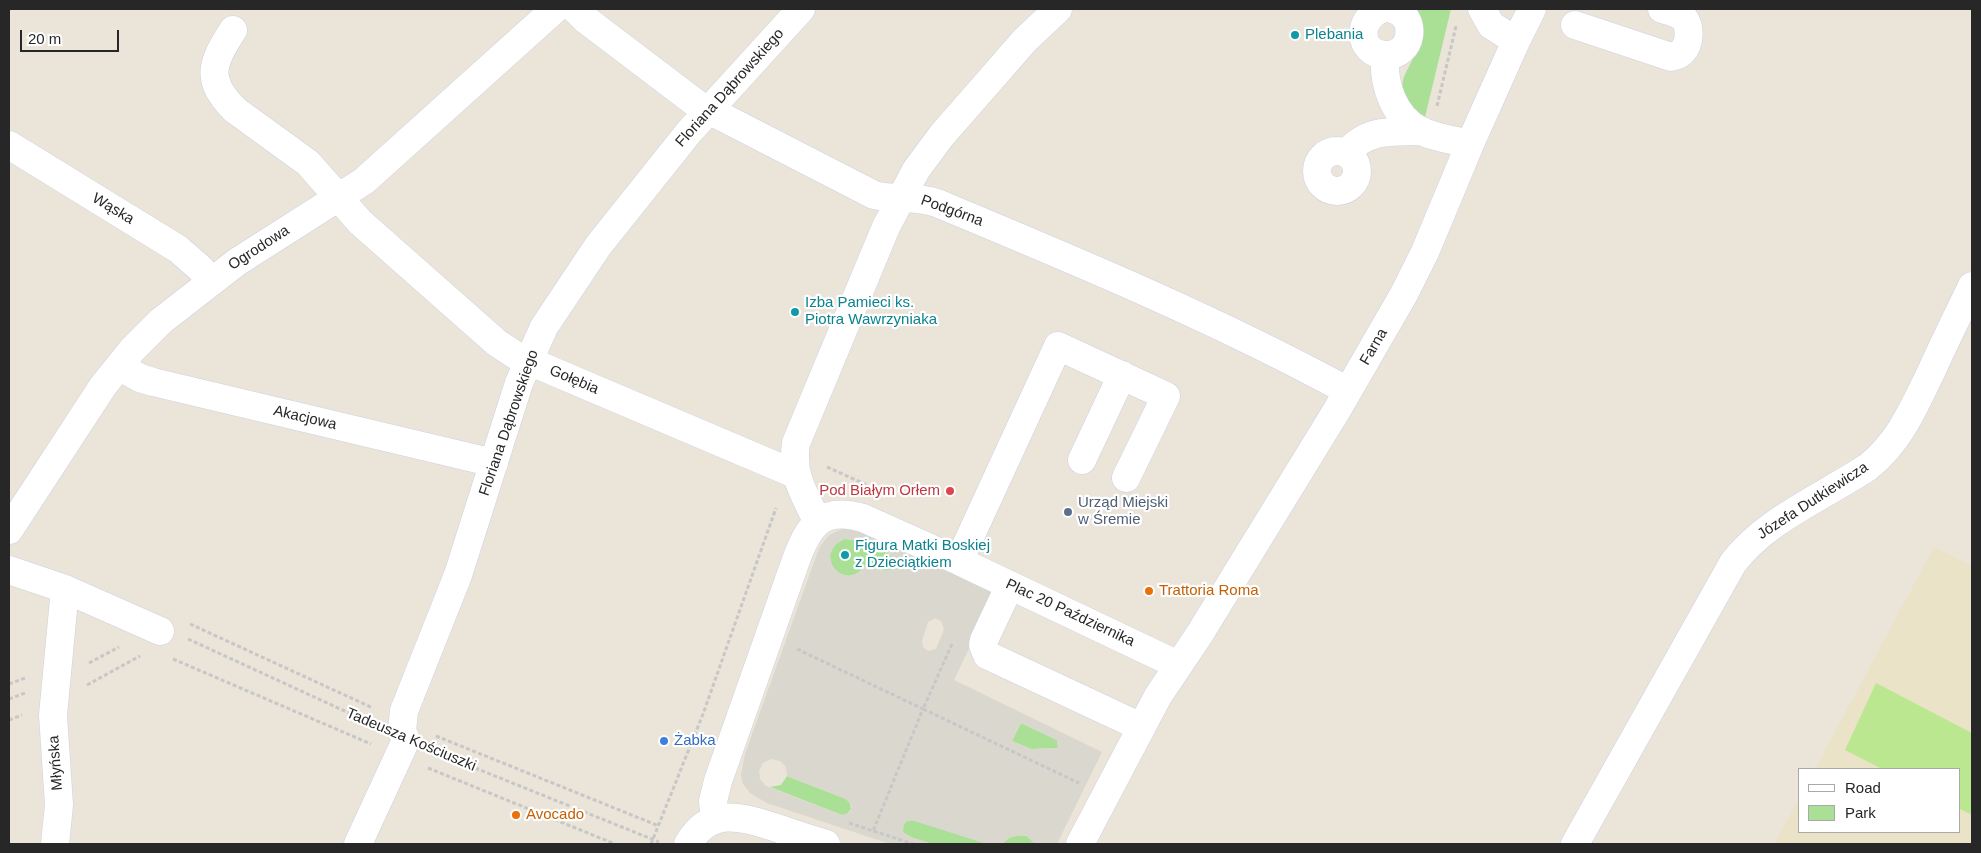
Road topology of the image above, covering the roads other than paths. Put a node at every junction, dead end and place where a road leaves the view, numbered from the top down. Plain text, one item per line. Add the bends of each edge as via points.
1 (555, 9) edge
2 (575, 9) edge
3 (801, 9) edge
4 (1058, 9) edge
5 (1381, 9) edge
6 (1392, 9) edge
7 (1482, 9) edge
8 (1532, 9) edge
9 (1662, 9) edge
10 (1575, 26) dead end
11 (233, 30) dead end
12 (1516, 41) junction
13 (1385, 55) junction
14 (708, 110) junction
15 (1422, 132) junction
16 (1470, 144) junction
17 (9, 145) edge
18 (1348, 153) dead end
19 (901, 197) junction
20 (339, 198) junction
21 (210, 282) junction
22 (1972, 286) edge
23 (528, 360) junction
24 (119, 366) junction
25 (1122, 375) junction
26 (1348, 391) junction
27 (1082, 460) dead end
28 (494, 463) junction
29 (796, 474) junction
30 (1126, 478) dead end
31 (817, 522) junction
32 (9, 530) edge
33 (959, 560) junction
34 (9, 570) edge
35 (1010, 585) junction
36 (65, 589) junction
37 (163, 644) road end
38 (1178, 665) junction
39 (1141, 728) junction
40 (715, 820) junction
41 (55, 844) edge
42 (358, 844) edge
43 (688, 844) edge
44 (826, 844) edge
45 (1080, 844) edge
46 (1575, 844) edge

1 - 20 street, Ogrodowa via 376,172
2 - 14 street, Podgórna
3 - 14 street, Floriana Dąbrowskiego
4 - 19 street via 1019,47 942,135
5 - 13 street via 1365,22 1364,37 1371,49
6 - 13 street via 1407,20 1410,34 1404,47
7 - 12 street via 1491,25
8 - 12 street, Farna
9 - 10 street via 1681,16 1688,26 1682,52 1671,57
11 - 20 street, Gołębia via 215,62 214,75 222,94 235,110 308,164
12 - 16 street, Farna
13 - 15 street via 1385,77 1390,97 1404,117
14 - 19 street, Podgórna via 874,195
14 - 23 street, Floriana Dąbrowskiego via 598,246 544,326
15 - 16 street
15 - 18 street via 1367,136
16 - 26 street, Farna via 1415,274
17 - 21 street, Wąska via 178,249 201,268
19 - 26 street, Podgórna via 937,203 1068,257 1228,330
19 - 29 street via 796,443
20 - 21 street, Ogrodowa
20 - 23 street, Gołębia via 360,222 497,343
21 - 24 street, Ogrodowa via 161,321
22 - 46 street, Józefa Dutkiewicza via 1912,410 1882,455 1765,531 1742,551 1723,579
23 - 28 street, Floriana Dąbrowskiego
23 - 29 street, Gołębia
24 - 28 street, Akacjowa via 153,382
24 - 32 street, Ogrodowa via 86,409
25 - 27 street
25 - 30 street via 1166,396
25 - 33 street via 1058,346
26 - 38 street, Farna
28 - 42 street, Floriana Dąbrowskiego via 458,575 404,711 402,739
29 - 31 street
31 - 33 street, Plac 20 Października via 838,514 854,515
31 - 40 street via 809,530 798,554 718,781 713,801
33 - 35 street, Plac 20 Października
34 - 36 street
35 - 38 street, Plac 20 Października
35 - 39 street via 984,640 987,655
36 - 37 street
36 - 41 street, Młyńska via 53,730 59,805
38 - 39 street
39 - 45 street
40 - 43 street via 703,825
40 - 44 street via 726,817 750,820

